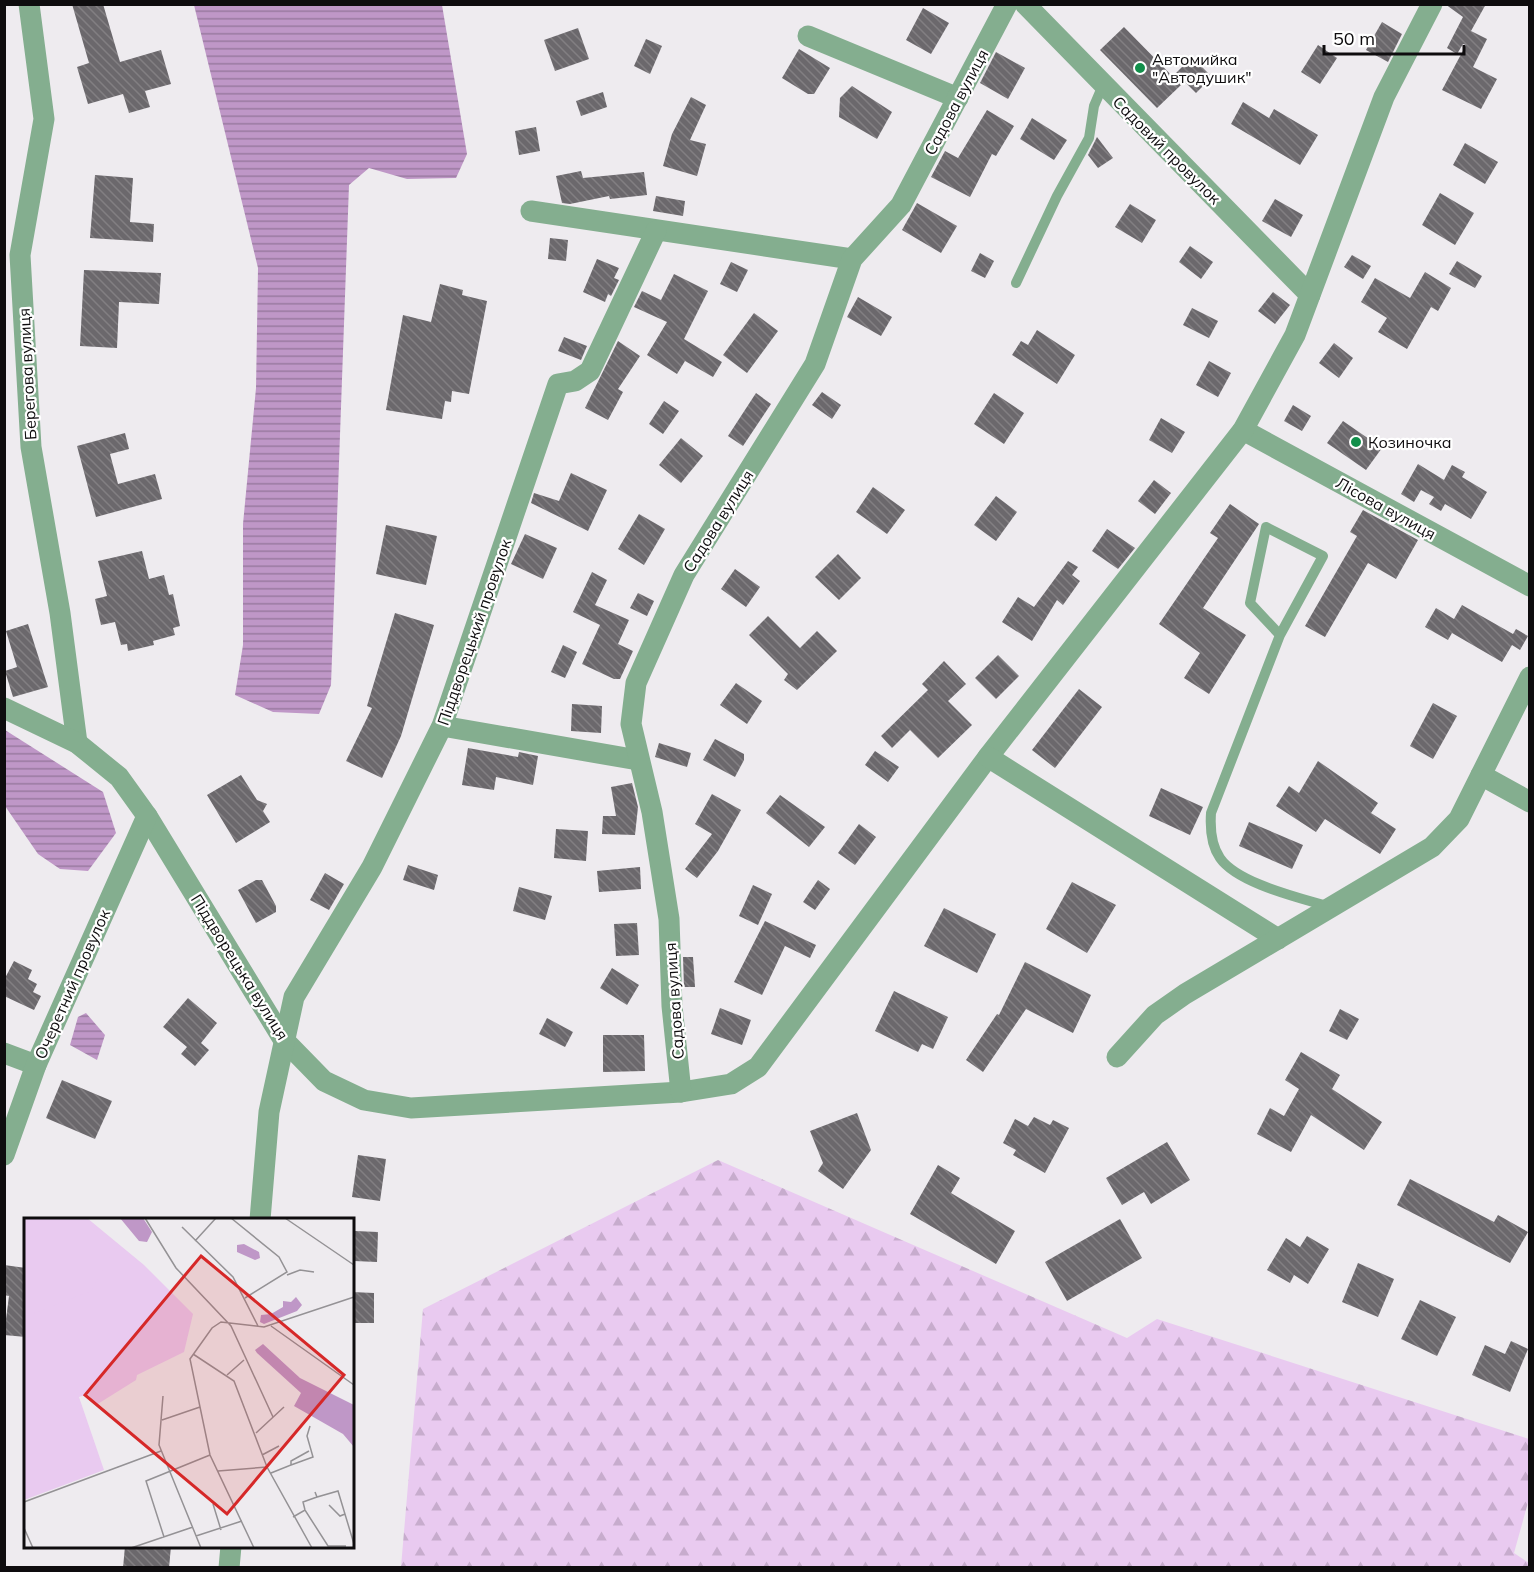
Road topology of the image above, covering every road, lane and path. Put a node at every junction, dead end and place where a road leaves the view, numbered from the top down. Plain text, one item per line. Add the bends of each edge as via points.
1 (29, 4) edge
2 (1007, 4) edge
3 (1025, 4) edge
4 (1431, 4) edge
5 (808, 36) dead end
6 (1103, 85) junction
7 (958, 98) junction
8 (531, 211) dead end
9 (656, 231) junction
10 (852, 259) junction
11 (1016, 282) dead end
12 (1310, 295) junction
13 (1243, 430) junction
14 (1530, 586) edge
15 (1280, 635) junction
16 (1530, 677) edge
17 (4, 708) edge
18 (442, 726) junction
19 (77, 742) junction
20 (988, 757) junction
21 (638, 760) junction
22 (1481, 775) junction
23 (1530, 802) edge
24 (147, 816) junction
25 (1331, 907) junction
26 (1278, 939) junction
27 (283, 1039) junction
28 (4, 1053) edge
29 (1118, 1057) dead end
30 (36, 1065) junction
31 (681, 1092) junction
32 (4, 1155) edge
33 (260, 1218) edge
34 (231, 1548) edge
35 (229, 1568) edge

1 - 19 street, Берегова вулиця via 44,119 20,255 30,436
2 - 7 street, Садова вулиця
3 - 6 street, Садовий провулок
4 - 12 street, Піддворецька вулиця via 1384,97
5 - 7 street
6 - 11 lane via 1094,106 1089,138
6 - 12 street, Садовий провулок
7 - 10 street, Садова вулиця via 901,205
8 - 9 street
9 - 10 street
9 - 18 street, Піддворецький провулок via 590,371 575,381 558,384
10 - 21 street, Садова вулиця via 814,364 684,575 636,683 631,724
12 - 13 street, Піддворецька вулиця via 1295,335
13 - 14 street, Лісова вулиця
13 - 20 street, Піддворецька вулиця
15 - 15 lane via 1323,556 1266,527 1250,603
15 - 25 lane via 1211,813 1210,832 1219,857 1235,873
16 - 22 street
17 - 19 street, Піддворецька вулиця
18 - 21 street
18 - 27 street, Піддворецький провулок via 372,867 294,997
19 - 24 street, Піддворецька вулиця via 119,777
20 - 26 street
20 - 31 street, Піддворецька вулиця via 758,1067 730,1084
21 - 31 street, Садова вулиця via 652,812 669,919 672,1006
22 - 23 street
22 - 25 street via 1459,819 1446,835
24 - 27 street, Піддворецька вулиця
24 - 30 street, Очеретний провулок
25 - 26 street
26 - 29 street via 1155,1015
27 - 31 street, Піддворецька вулиця via 324,1081 364,1100 411,1108
27 - 33 street, Піддворецький провулок via 269,1112
28 - 30 street
30 - 32 street, Очеретний провулок
34 - 35 street

